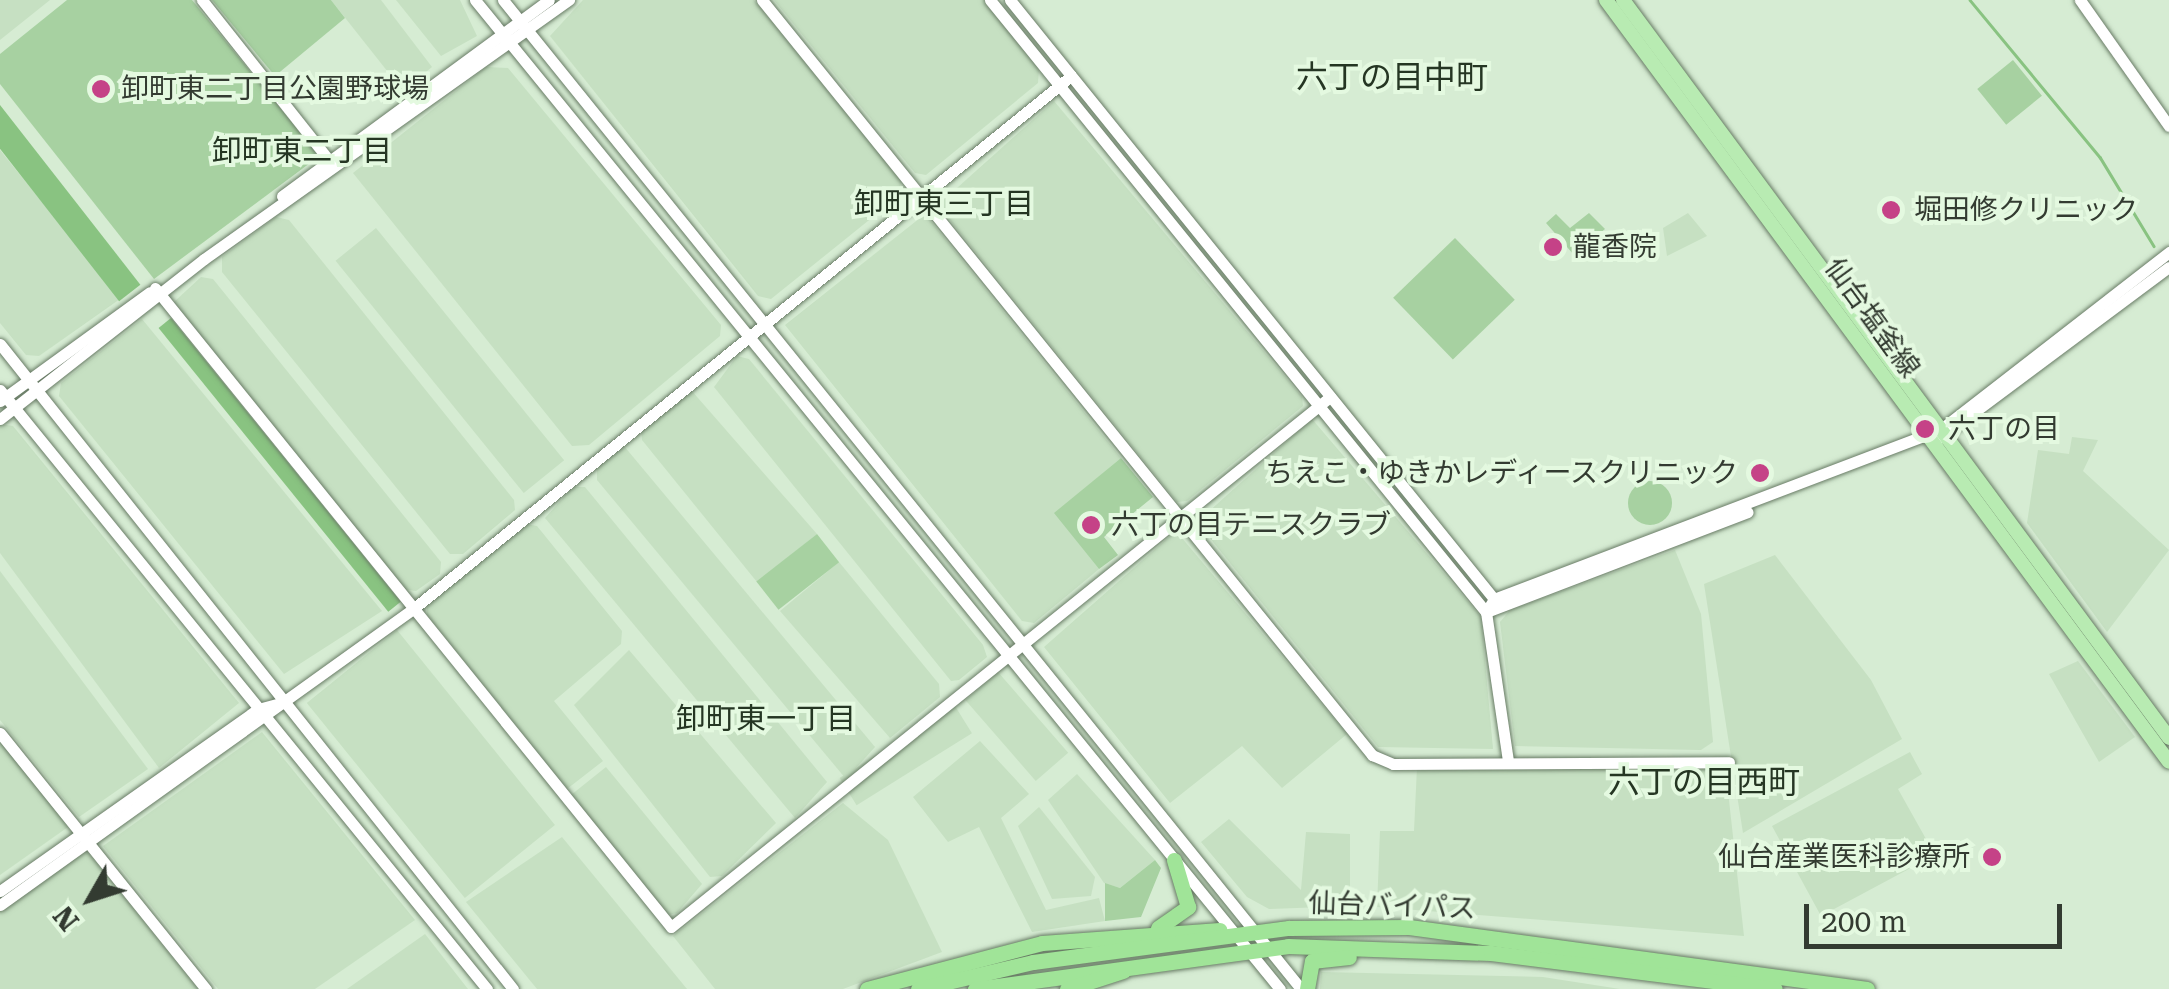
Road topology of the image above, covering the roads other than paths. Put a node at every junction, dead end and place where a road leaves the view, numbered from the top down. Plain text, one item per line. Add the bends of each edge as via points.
1 (202, 0) edge
2 (476, 0) edge
3 (504, 0) edge
4 (549, 0) edge
5 (569, 0) edge
6 (762, 0) edge
7 (990, 0) edge
8 (1010, 0) edge
9 (1606, 0) edge
10 (1623, 0) edge
11 (2080, 0) edge
12 (521, 21) junction
13 (529, 32) junction
14 (506, 39) junction
15 (1071, 76) junction
16 (1060, 86) junction
17 (2169, 126) edge
18 (334, 166) junction
19 (922, 197) junction
20 (2169, 252) edge
21 (2169, 267) edge
22 (158, 290) junction
23 (765, 323) junction
24 (748, 336) junction
25 (0, 344) edge
26 (33, 385) junction
27 (2, 396) edge
28 (1330, 397) junction
29 (1318, 406) junction
30 (16, 408) junction
31 (0, 419) edge
32 (1943, 432) junction
33 (1928, 440) junction
34 (1179, 518) junction
35 (1494, 599) junction
36 (413, 609) junction
37 (1486, 612) junction
38 (1022, 642) junction
39 (1006, 656) junction
40 (281, 703) junction
41 (263, 714) junction
42 (0, 732) edge
43 (2169, 738) edge
44 (1508, 761) junction
45 (1729, 762) dead end
46 (2169, 762) edge
47 (86, 838) junction
48 (1174, 860) junction
49 (0, 891) edge
50 (0, 905) edge
51 (1254, 932) junction
52 (1234, 933) junction
53 (1130, 936) junction
54 (1268, 948) junction
55 (1376, 948) junction
56 (1248, 950) junction
57 (1145, 962) junction
58 (206, 989) edge
59 (487, 989) edge
60 (513, 989) edge
61 (867, 989) edge
62 (918, 989) edge
63 (975, 989) edge
64 (1067, 989) edge
65 (1280, 989) edge
66 (1304, 989) edge
67 (1775, 989) edge
68 (1867, 989) edge

1 - 18 street
2 - 14 street
3 - 12 street
4 - 12 street
5 - 13 street
6 - 19 street
7 - 16 street
8 - 15 street
9 - 33 main road, 仙台塩釜線
10 - 32 main road, 仙台塩釜線
11 - 17 street
12 - 13 street
12 - 14 street
13 - 14 street
13 - 23 street
14 - 18 street
14 - 24 street
15 - 16 street
15 - 28 street
16 - 19 street
16 - 29 street
18 - 22 street
19 - 23 street
19 - 34 street
20 - 32 street
21 - 32 street
22 - 26 street
22 - 36 street
23 - 24 street
23 - 38 street
24 - 36 street
24 - 39 street
25 - 26 street
26 - 27 street
26 - 30 street
26 - 40 street
27 - 30 street
28 - 29 street
28 - 35 street
29 - 34 street
29 - 37 street
30 - 31 street
30 - 41 street
32 - 33 street
32 - 43 main road, 仙台塩釜線
33 - 35 street
33 - 37 street
33 - 46 main road, 仙台塩釜線
34 - 38 street
34 - 44 street via 1372,756 1392,764
35 - 37 street
36 - 39 street via 670,927
36 - 40 street
37 - 44 street
38 - 39 street
38 - 51 street
39 - 48 street
40 - 41 street
40 - 60 street
41 - 47 street
41 - 59 street
42 - 47 street
44 - 45 street
47 - 49 street
47 - 50 street
47 - 58 street
48 - 52 street
48 - 53 highway via 1189,899 1184,915
51 - 52 highway, 仙台バイパス
51 - 54 street
51 - 68 highway, 仙台バイパス via 1425,928
52 - 53 highway
52 - 56 street
52 - 62 highway via 1033,962
53 - 61 highway via 999,950
54 - 55 highway, 仙台バイパス
54 - 56 highway, 仙台バイパス
54 - 66 street
55 - 66 highway via 1312,960
55 - 67 highway, 仙台バイパス via 1642,967
56 - 57 highway, 仙台バイパス
56 - 65 street
57 - 63 highway, 仙台バイパス
57 - 64 highway

